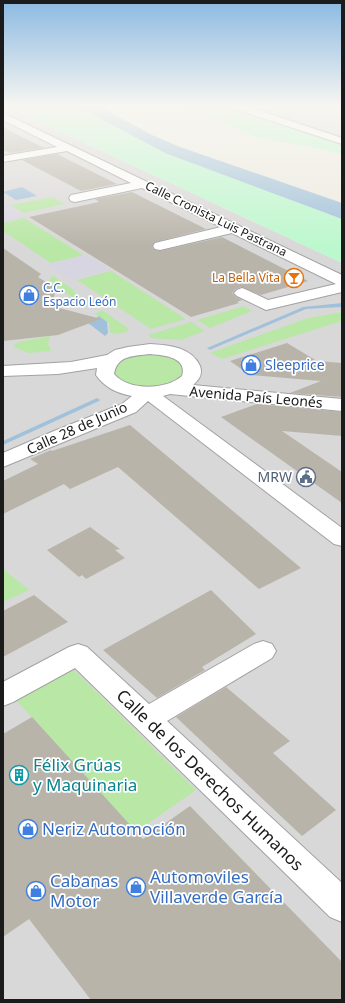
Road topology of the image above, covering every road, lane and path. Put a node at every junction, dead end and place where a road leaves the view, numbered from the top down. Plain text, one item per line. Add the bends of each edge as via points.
1 (46, 152) edge
2 (76, 152) edge
3 (5, 159) dead end
4 (144, 184) junction
5 (75, 198) dead end
6 (234, 228) junction
7 (160, 246) dead end
8 (342, 281) edge
9 (342, 287) edge
10 (242, 293) dead end
11 (111, 359) junction
12 (3, 371) edge
13 (191, 377) junction
14 (3, 381) edge
15 (112, 383) junction
16 (171, 389) junction
17 (150, 391) junction
18 (342, 394) edge
19 (342, 405) edge
20 (3, 461) edge
21 (342, 539) edge
22 (263, 651) dead end
23 (3, 695) edge
24 (146, 719) junction
25 (342, 906) edge

1 - 3 street
2 - 4 street, Calle Cronista Luis Pastrana
4 - 5 street
4 - 6 street, Calle Cronista Luis Pastrana
6 - 7 street
6 - 8 street, Calle Cronista Luis Pastrana
9 - 10 street via 266,305
11 - 12 street via 64,368
11 - 13 street via 136,350 165,350 187,359 192,367
11 - 15 street via 105,367 105,375
13 - 16 street
13 - 18 street, Avenida País Leonés via 233,384
14 - 15 street via 69,380
15 - 17 street via 122,388
16 - 17 street
16 - 19 street, Avenida País Leonés
17 - 20 street, Calle 28 de Junio via 128,408 61,434
17 - 21 street
22 - 24 street
23 - 24 street, Calle de los Derechos Humanos via 78,654
24 - 25 street, Calle de los Derechos Humanos

